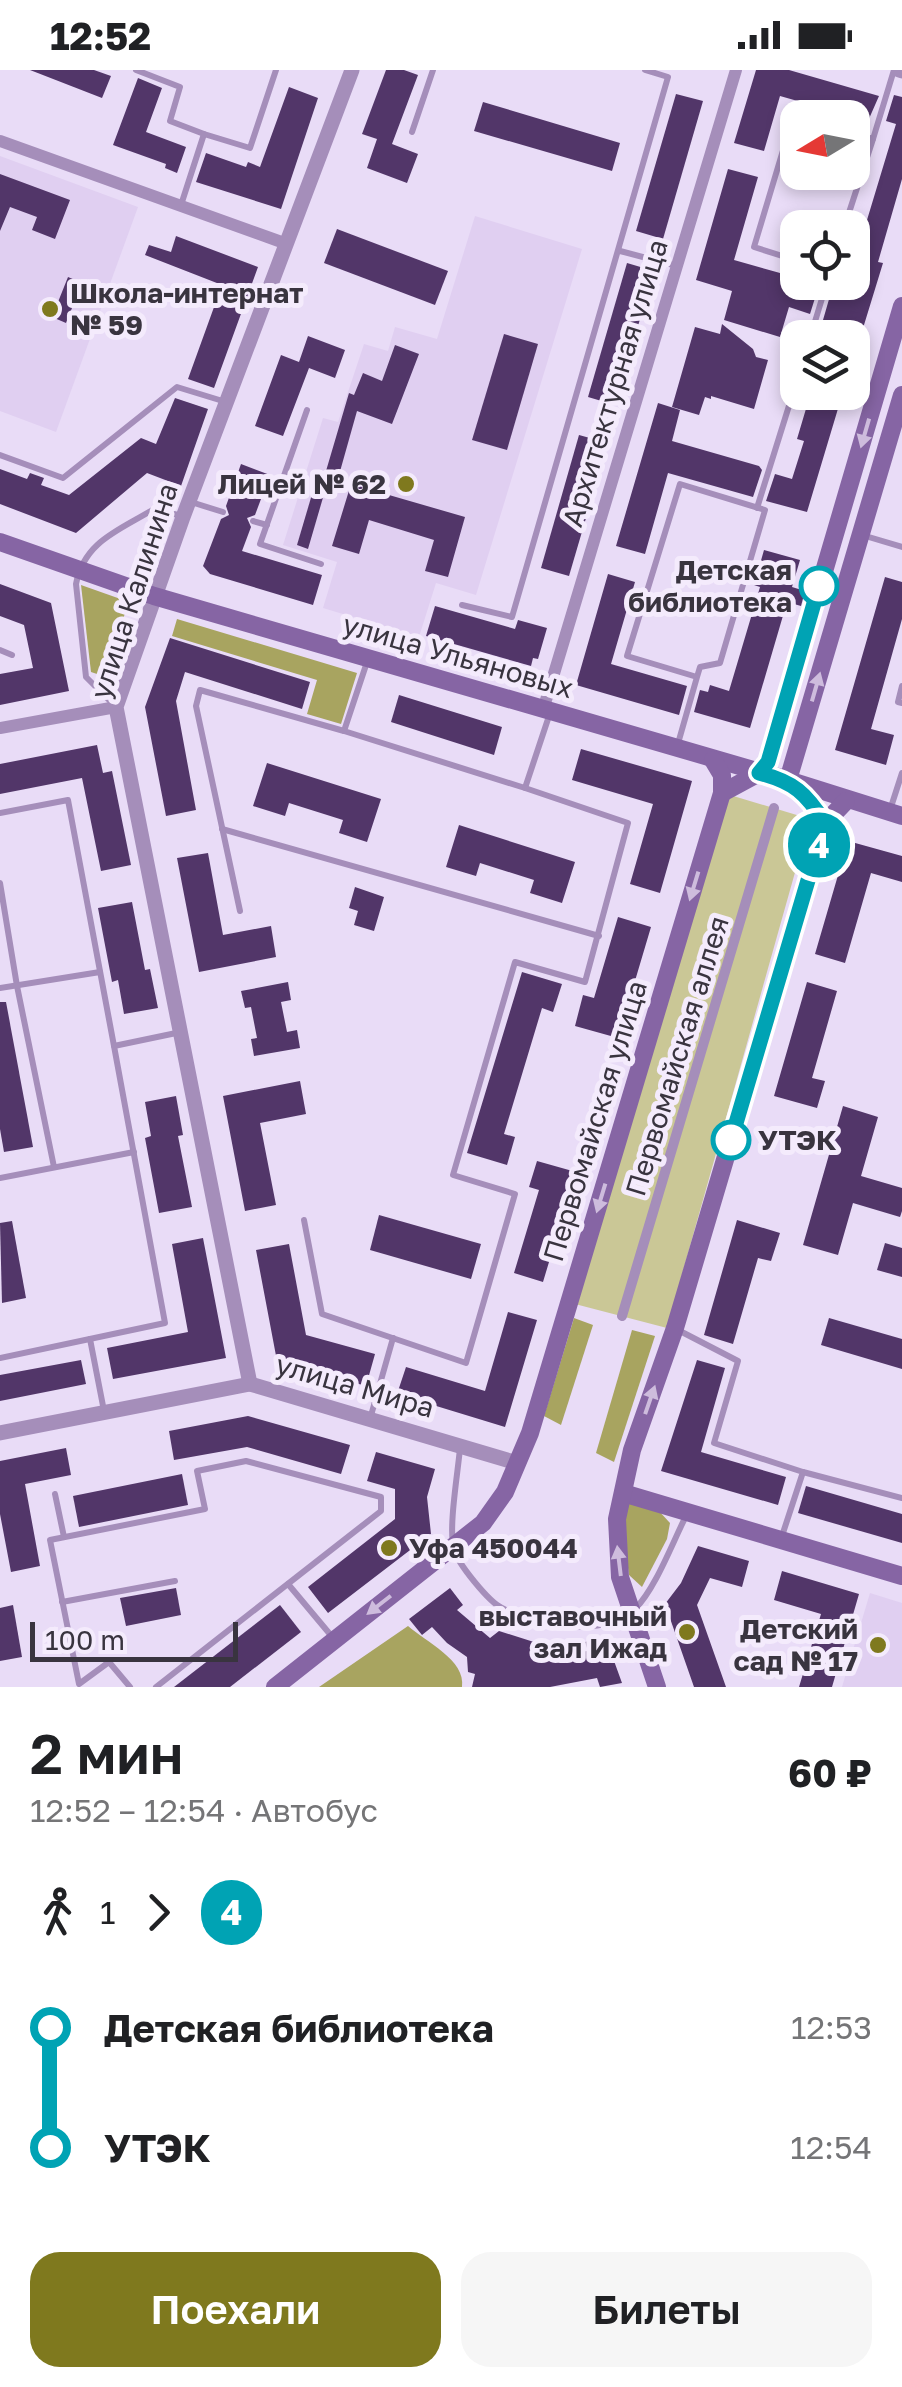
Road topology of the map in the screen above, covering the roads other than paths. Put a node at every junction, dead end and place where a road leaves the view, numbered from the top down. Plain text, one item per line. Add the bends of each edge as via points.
1 (136, 70) edge
2 (276, 70) edge
3 (352, 70) edge
4 (432, 70) edge
5 (645, 70) edge
6 (736, 70) edge
7 (898, 70) edge
8 (412, 132) dead end
9 (204, 134) junction
10 (870, 138) edge
11 (873, 139) junction
12 (0, 140) edge
13 (780, 161) edge
14 (181, 206) junction
15 (850, 210) edge
16 (287, 244) junction
17 (620, 251) junction
18 (780, 256) edge
19 (676, 266) junction
20 (902, 306) edge
21 (902, 395) edge
22 (227, 402) junction
23 (306, 410) dead end
24 (788, 410) edge
25 (0, 455) edge
26 (757, 508) junction
27 (186, 509) junction
28 (224, 512) dead end
29 (253, 521) dead end
30 (267, 525) junction
31 (861, 534) junction
32 (0, 542) edge
33 (902, 547) edge
34 (320, 564) dead end
35 (78, 570) junction
36 (154, 596) junction
37 (462, 605) dead end
38 (0, 650) edge
39 (12, 655) dead end
40 (368, 659) junction
41 (697, 677) junction
42 (902, 686) edge
43 (902, 703) edge
44 (116, 706) junction
45 (547, 711) junction
46 (0, 728) edge
47 (344, 731) junction
48 (676, 748) junction
49 (713, 760) junction
50 (759, 773) junction
51 (902, 774) edge
52 (788, 780) junction
53 (526, 788) junction
54 (722, 793) junction
55 (846, 801) junction
56 (774, 808) dead end
57 (0, 813) edge
58 (896, 815) edge
59 (825, 823) junction
60 (222, 829) junction
61 (0, 884) edge
62 (240, 911) dead end
63 (3, 924) edge
64 (599, 936) junction
65 (100, 972) junction
66 (16, 986) junction
67 (0, 988) edge
68 (183, 1031) junction
69 (114, 1046) junction
70 (134, 1152) junction
71 (54, 1168) junction
72 (0, 1178) edge
73 (304, 1220) dead end
74 (622, 1316) dead end
75 (675, 1328) junction
76 (393, 1338) junction
77 (90, 1339) junction
78 (0, 1358) edge
79 (250, 1384) junction
80 (104, 1413) junction
81 (370, 1420) junction
82 (0, 1433) edge
83 (460, 1446) junction
84 (517, 1463) junction
85 (803, 1472) junction
86 (623, 1493) junction
87 (56, 1494) dead end
88 (902, 1498) edge
89 (688, 1512) junction
90 (64, 1537) junction
91 (781, 1540) junction
92 (453, 1547) junction
93 (902, 1576) edge
94 (175, 1581) dead end
95 (288, 1584) junction
96 (62, 1602) junction
97 (630, 1613) junction
98 (335, 1640) junction
99 (277, 1686) edge
100 (130, 1687) edge
101 (156, 1687) edge
102 (658, 1687) edge

1 - 9 lane via 180,87 170,121
2 - 9 lane via 250,148
3 - 16 street, улица Калинина
4 - 8 lane
5 - 17 lane via 668,77
6 - 19 street, Архитектурная улица
7 - 11 lane
9 - 14 lane
10 - 11 lane
11 - 15 lane
12 - 14 street
13 - 18 lane via 754,248
14 - 16 street
16 - 22 street, улица Калинина
17 - 19 lane
17 - 37 lane via 512,617
19 - 45 street, Архитектурная улица
20 -> 50 main road via 768,762
21 - 31 main road
22 - 25 lane via 177,387 63,478
22 - 27 street, улица Калинина
23 - 30 lane
24 - 26 lane
26 - 41 lane via 765,510 720,663 700,667
26 - 41 lane via 680,484 628,656
27 - 28 lane
27 - 35 lane via 154,509 90,548
27 - 36 street, улица Калинина
29 - 30 lane
30 - 34 lane via 260,544
31 - 33 lane
52 -> 31 main road
32 - 35 main road, улица Ульяновых
35 - 36 main road, улица Ульяновых
35 - 44 lane via 86,677
36 - 40 main road, улица Ульяновых
36 - 44 street, улица Калинина
38 - 39 lane
40 - 45 main road, улица Ульяновых
40 - 47 lane
41 - 48 lane
42 - 43 lane
44 - 46 street
44 - 68 street, улица Калинина
45 - 48 main road, улица Ульяновых
45 - 53 lane
47 - 53 lane
47 - 60 lane via 200,690 196,706
48 - 49 main road, улица Ульяновых
49 - 50 main road, улица Ульяновых
49 - 54 main road
50 - 52 main road, улица Ульяновых
50 - 54 main road
51 - 58 lane
52 - 55 main road, улица Ульяновых
52 - 59 main road
53 - 64 lane via 628,823
54 -> 84 main road, Первомайская улица
55 - 58 main road, улица Ульяновых
55 - 59 main road
56 - 74 street, Первомайская аллея
57 - 65 lane via 68,800
59 - 75 main road
60 - 62 lane
60 - 64 lane
61 - 63 lane
63 - 66 lane
64 - 76 lane via 585,982 515,962 453,1175 515,1194 466,1362
65 - 66 lane
65 - 69 lane
66 - 67 lane
66 - 71 lane
68 - 69 lane
68 - 79 street, улица Калинина
69 - 70 lane
70 - 71 lane
70 - 77 lane via 164,1323
71 - 72 lane
73 - 76 lane via 322,1314
75 - 85 lane via 738,1361 714,1443
86 -> 75 main road
76 - 81 lane
77 - 78 lane
77 - 80 lane
79 - 80 street, улица Мира
79 - 81 street, улица Мира
80 - 82 street, улица Мира
81 - 83 street, улица Мира
83 - 84 street, улица Мира
83 - 92 lane
84 - 92 main road, Первомайская улица via 483,1523
85 - 88 lane
85 - 91 lane
86 - 89 main road
97 -> 86 main road via 616,1546
87 - 90 lane
89 - 91 main road
89 - 97 lane
90 - 95 lane via 204,1510 197,1471 246,1461 381,1497 381,1511
90 - 96 lane via 50,1540
91 - 93 main road
92 - 97 lane via 498,1607 542,1623 587,1627
92 -> 98 main road, Первомайская улица
94 - 96 lane
95 - 98 lane
95 - 101 lane
96 - 100 lane via 79,1684 109,1662
97 - 102 main road
98 - 99 main road, Первомайская улица

